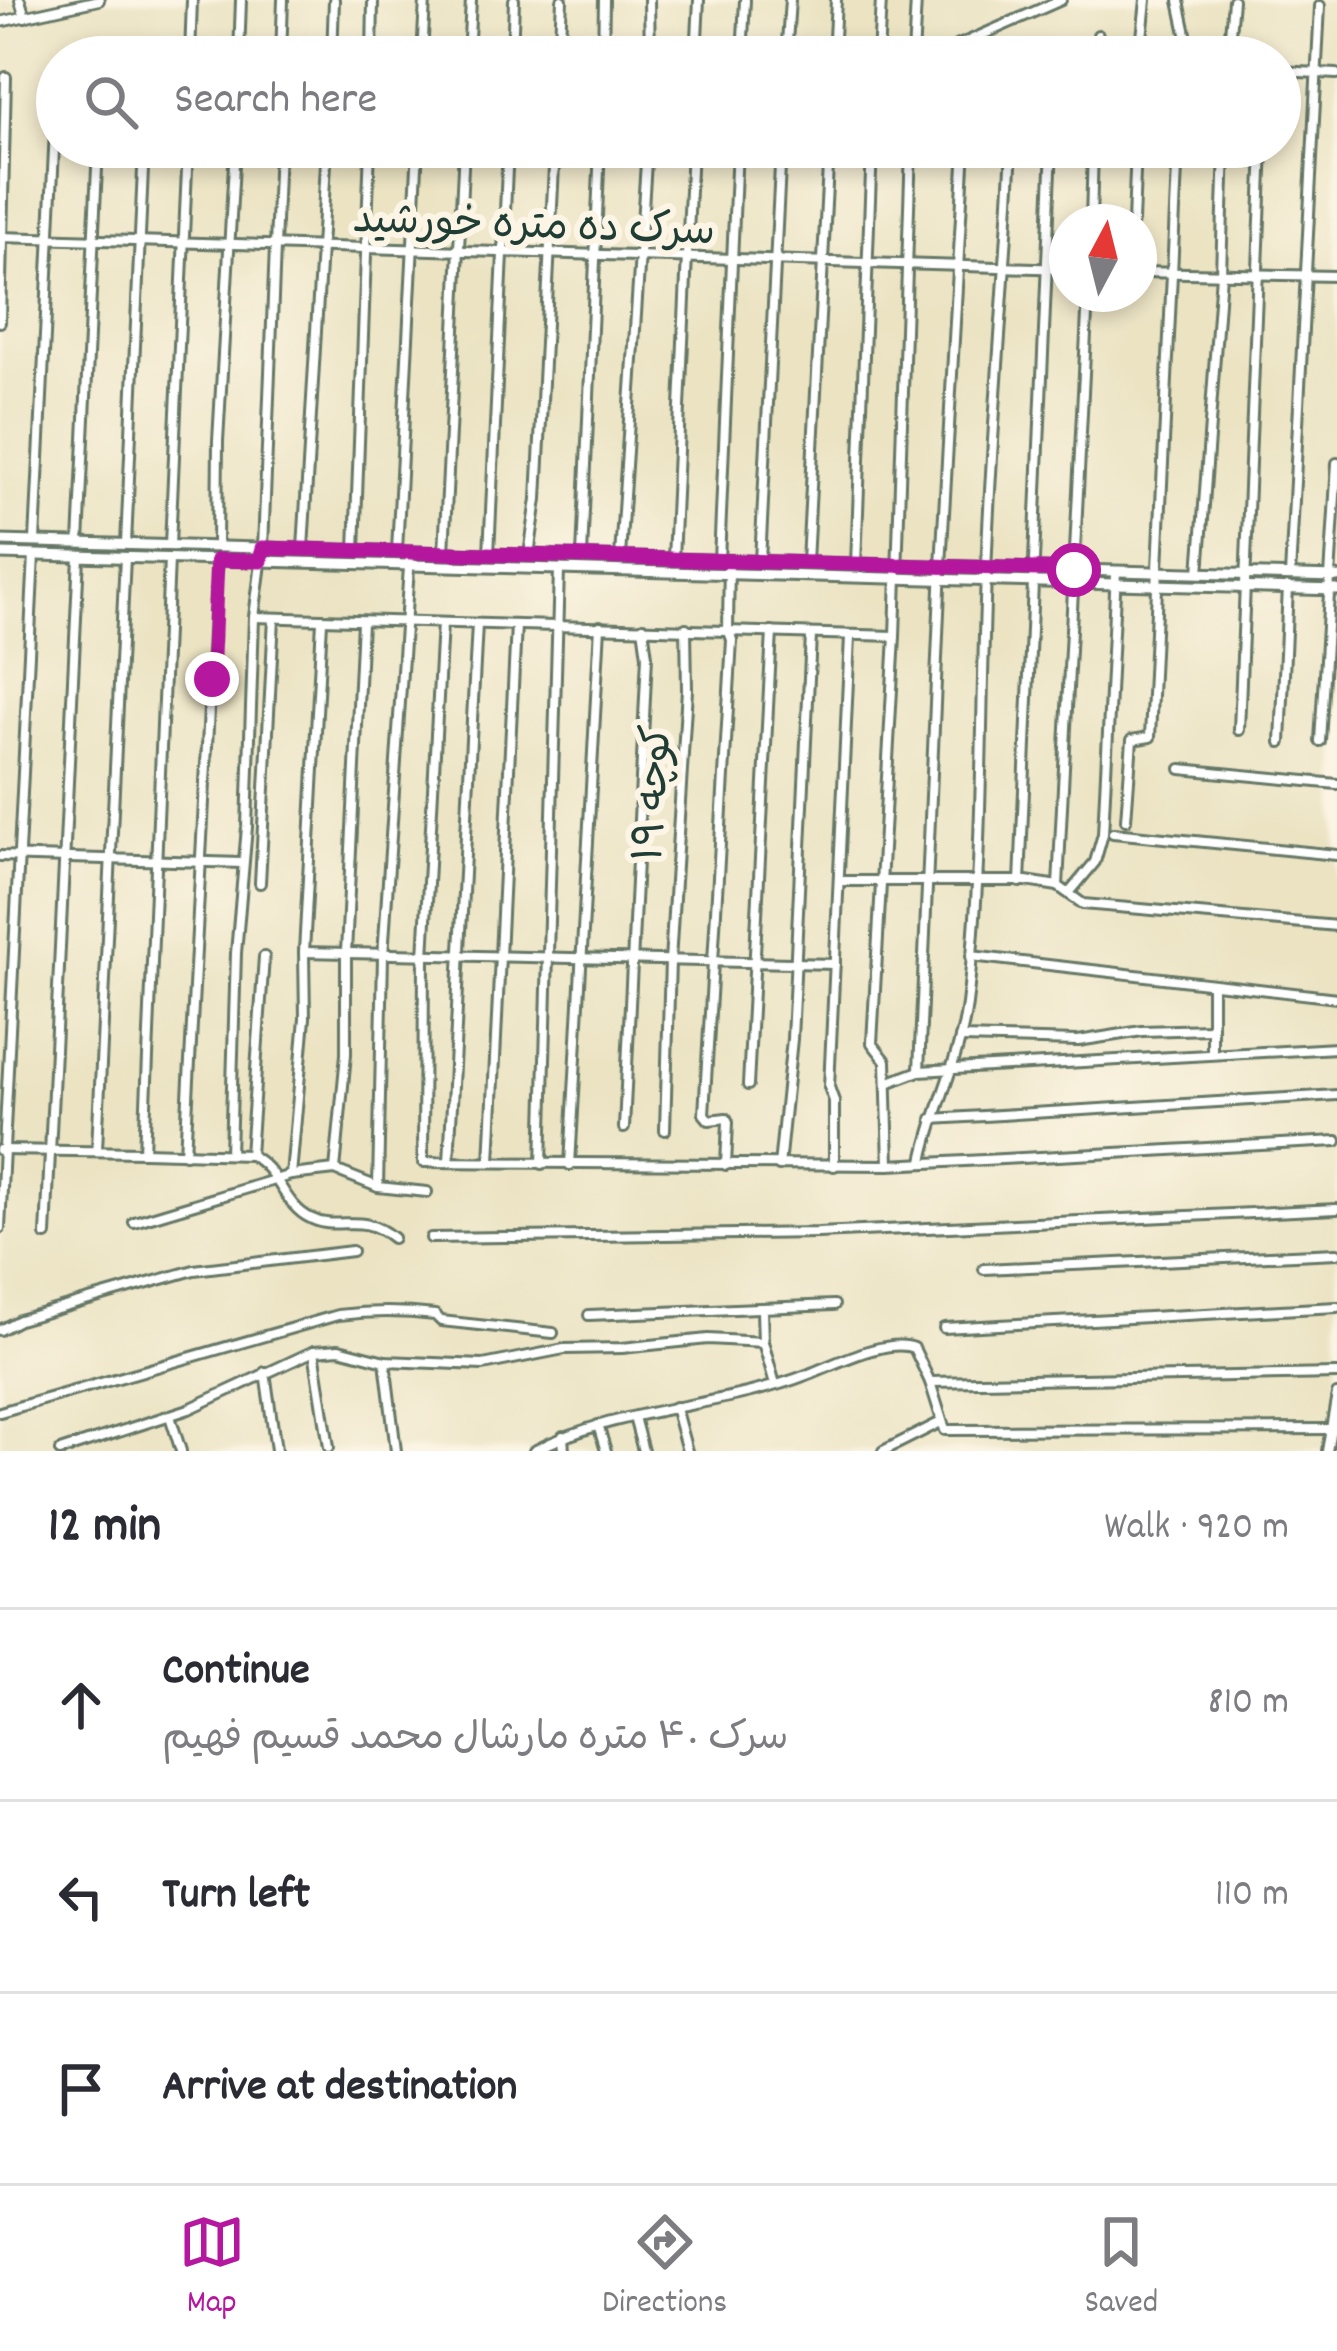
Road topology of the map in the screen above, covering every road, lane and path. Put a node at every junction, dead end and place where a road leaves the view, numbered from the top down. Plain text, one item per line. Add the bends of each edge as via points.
1 (20, 0) edge
2 (99, 0) edge
3 (192, 0) edge
4 (242, 0) edge
5 (283, 0) edge
6 (334, 0) edge
7 (373, 0) edge
8 (425, 0) edge
9 (471, 0) edge
10 (514, 0) edge
11 (562, 0) edge
12 (604, 0) edge
13 (649, 0) edge
14 (699, 0) edge
15 (746, 0) edge
16 (790, 0) edge
17 (836, 0) edge
18 (881, 0) edge
19 (916, 0) edge
20 (1061, 0) edge
21 (1147, 0) edge
22 (1233, 0) edge
23 (1179, 1) edge
24 (1320, 6) dead end
25 (25, 17) junction
26 (0, 22) edge
27 (191, 36) edge
28 (240, 36) edge
29 (282, 36) edge
30 (333, 36) edge
31 (372, 36) edge
32 (423, 36) edge
33 (469, 36) edge
34 (513, 36) edge
35 (560, 36) edge
36 (603, 36) edge
37 (650, 36) edge
38 (697, 36) edge
39 (743, 36) edge
40 (787, 36) edge
41 (834, 36) edge
42 (879, 36) edge
43 (914, 36) edge
44 (980, 36) edge
45 (1143, 36) edge
46 (1186, 36) edge
47 (1230, 36) edge
48 (1301, 73) edge
49 (1314, 74) junction
50 (1337, 74) edge
51 (6, 77) dead end
52 (52, 168) edge
53 (97, 168) edge
54 (143, 168) edge
55 (187, 168) edge
56 (234, 168) edge
57 (279, 168) edge
58 (326, 168) edge
59 (370, 168) edge
60 (417, 168) edge
61 (463, 168) edge
62 (507, 168) edge
63 (554, 168) edge
64 (599, 168) edge
65 (645, 168) edge
66 (691, 168) edge
67 (736, 168) edge
68 (780, 168) edge
69 (828, 168) edge
70 (871, 168) edge
71 (910, 168) edge
72 (964, 168) edge
73 (1011, 168) edge
74 (1051, 168) edge
75 (1093, 168) edge
76 (1135, 168) edge
77 (1177, 168) edge
78 (1224, 168) edge
79 (1262, 168) edge
80 (1092, 204) edge
81 (1133, 204) edge
82 (2, 237) edge
83 (48, 240) junction
84 (94, 241) junction
85 (138, 241) junction
86 (185, 242) junction
87 (231, 244) junction
88 (277, 244) junction
89 (322, 246) junction
90 (368, 248) junction
91 (458, 249) junction
92 (414, 250) junction
93 (504, 250) junction
94 (549, 252) junction
95 (593, 254) junction
96 (639, 254) junction
97 (687, 256) junction
98 (730, 257) junction
99 (824, 262) junction
100 (775, 263) junction
101 (865, 263) junction
102 (908, 264) junction
103 (959, 266) junction
104 (1006, 266) junction
105 (1048, 268) junction
106 (1157, 273) edge
107 (1173, 274) junction
108 (1221, 274) junction
109 (1306, 274) junction
110 (1259, 276) junction
111 (1337, 276) edge
112 (1087, 312) edge
113 (0, 322) edge
114 (1337, 464) edge
115 (0, 541) edge
116 (34, 542) junction
117 (79, 543) junction
118 (125, 544) junction
119 (170, 545) junction
120 (217, 546) junction
121 (262, 548) junction
122 (303, 549) junction
123 (355, 550) junction
124 (397, 551) junction
125 (410, 552) junction
126 (444, 553) junction
127 (0, 554) edge
128 (489, 554) junction
129 (34, 555) junction
130 (529, 555) junction
131 (79, 556) junction
132 (582, 556) junction
133 (125, 557) junction
134 (620, 557) junction
135 (169, 559) junction
136 (674, 559) junction
137 (217, 560) junction
138 (724, 560) junction
139 (261, 561) junction
140 (760, 561) junction
141 (807, 562) junction
142 (856, 564) junction
143 (898, 565) junction
144 (408, 566) junction
145 (941, 566) junction
146 (986, 567) junction
147 (1031, 568) junction
148 (559, 570) junction
149 (1074, 570) junction
150 (1116, 571) junction
151 (1156, 572) junction
152 (1199, 573) junction
153 (1244, 574) junction
154 (728, 575) junction
155 (1289, 576) junction
156 (1334, 577) edge
157 (897, 580) junction
158 (940, 581) junction
159 (985, 583) junction
160 (1030, 584) junction
161 (1073, 584) junction
162 (1115, 585) junction
163 (1156, 586) junction
164 (1244, 588) junction
165 (1288, 589) junction
166 (1334, 590) edge
167 (254, 616) junction
168 (274, 618) junction
169 (322, 621) junction
170 (362, 622) junction
171 (402, 622) junction
172 (442, 623) junction
173 (477, 624) junction
174 (516, 625) junction
175 (557, 625) junction
176 (600, 626) junction
177 (643, 627) junction
178 (686, 628) junction
179 (728, 629) junction
180 (772, 632) junction
181 (811, 635) junction
182 (895, 636) junction
183 (850, 637) junction
184 (1239, 730) dead end
185 (1320, 741) dead end
186 (1281, 742) dead end
187 (1181, 769) dead end
188 (1337, 784) edge
189 (1126, 820) dead end
190 (1112, 833) dead end
191 (1337, 855) edge
192 (0, 856) edge
193 (19, 856) junction
194 (62, 857) junction
195 (110, 859) junction
196 (157, 860) junction
197 (198, 860) junction
198 (243, 862) junction
199 (840, 880) junction
200 (928, 881) junction
201 (1020, 882) junction
202 (260, 883) dead end
203 (976, 883) junction
204 (883, 884) junction
205 (1058, 886) junction
206 (1070, 892) junction
207 (1337, 926) edge
208 (304, 952) junction
209 (346, 953) junction
210 (383, 956) junction
211 (971, 956) junction
212 (264, 957) dead end
213 (424, 957) junction
214 (462, 957) junction
215 (502, 958) junction
216 (545, 959) junction
217 (581, 959) junction
218 (631, 959) junction
219 (670, 961) junction
220 (753, 962) junction
221 (794, 962) junction
222 (713, 963) junction
223 (835, 964) junction
224 (1211, 984) junction
225 (1337, 998) edge
226 (1211, 1029) junction
227 (960, 1038) junction
228 (1337, 1048) edge
229 (1212, 1054) junction
230 (919, 1072) junction
231 (951, 1072) junction
232 (887, 1084) junction
233 (748, 1085) dead end
234 (1337, 1095) edge
235 (932, 1119) junction
236 (624, 1128) dead end
237 (664, 1130) dead end
238 (1337, 1141) edge
239 (97, 1149) junction
240 (3, 1150) edge
241 (51, 1150) junction
242 (144, 1152) junction
243 (185, 1154) junction
244 (230, 1154) junction
245 (250, 1155) junction
246 (923, 1161) junction
247 (449, 1162) junction
248 (490, 1162) junction
249 (542, 1164) junction
250 (570, 1165) junction
251 (726, 1165) junction
252 (889, 1165) junction
253 (779, 1166) junction
254 (834, 1166) junction
255 (335, 1170) junction
256 (291, 1175) junction
257 (280, 1181) junction
258 (378, 1187) junction
259 (427, 1192) dead end
260 (1337, 1209) edge
261 (134, 1222) dead end
262 (0, 1228) edge
263 (46, 1235) dead end
264 (393, 1238) dead end
265 (431, 1238) dead end
266 (352, 1251) dead end
267 (1337, 1253) edge
268 (984, 1269) dead end
269 (834, 1305) dead end
270 (1337, 1307) edge
271 (762, 1310) junction
272 (589, 1315) dead end
273 (944, 1328) dead end
274 (0, 1330) edge
275 (553, 1333) dead end
276 (763, 1342) junction
277 (314, 1351) junction
278 (385, 1360) junction
279 (265, 1372) junction
280 (1337, 1374) edge
281 (930, 1382) junction
282 (775, 1384) junction
283 (1337, 1396) edge
284 (675, 1407) junction
285 (0, 1412) edge
286 (170, 1416) junction
287 (634, 1417) junction
288 (941, 1422) junction
289 (598, 1425) junction
290 (1334, 1428) edge
291 (115, 1435) junction
292 (563, 1436) junction
293 (328, 1447) dead end
294 (277, 1450) edge
295 (60, 1451) edge
296 (120, 1451) edge
297 (181, 1451) edge
298 (396, 1451) edge
299 (534, 1451) edge
300 (564, 1451) edge
301 (606, 1451) edge
302 (643, 1451) edge
303 (687, 1451) edge
304 (883, 1451) edge
305 (1327, 1451) edge

1 - 25 street
2 - 25 street
3 - 27 street
4 - 28 street
5 - 29 street
6 - 30 street
7 - 31 street
8 - 32 street
9 - 33 street
10 - 34 street
11 - 35 street
12 - 36 street
13 - 37 street
14 - 38 street
15 - 39 street
16 - 40 street
17 - 41 street
18 - 42 street
19 - 43 street
20 - 44 street
21 - 45 street
22 - 47 street
23 - 46 street
24 - 49 street
25 - 26 street
48 - 49 street
49 - 50 street
49 - 109 street
51 - 82 street
52 - 83 street
53 - 84 street
54 - 85 street
55 - 86 street
56 - 87 street
57 - 88 street
58 - 89 street
59 - 90 street
60 - 92 street
61 - 91 street
62 - 93 street
63 - 94 street
64 - 95 street
65 - 96 street
66 - 97 street
67 - 98 street
68 - 100 street
69 - 99 street
70 - 101 street
71 - 102 street
72 - 103 street
73 - 104 street
74 - 105 street
75 - 80 street
76 - 81 street
77 - 107 street
78 - 108 street
79 - 110 street
82 - 83 street, سرک ده متره خورشید
82 - 113 street
83 - 84 street, سرک ده متره خورشید
83 - 116 street
84 - 85 street, سرک ده متره خورشید
84 - 117 street
85 - 86 street, سرک ده متره خورشید
85 - 118 street
86 - 87 street, سرک ده متره خورشید
86 - 119 street
87 - 88 street, سرک ده متره خورشید
87 - 120 street
88 - 89 street, سرک ده متره خورشید
88 - 121 street
89 - 90 street, سرک ده متره خورشید
89 - 122 street
90 - 92 street, سرک ده متره خورشید
90 - 123 street
91 - 92 street, سرک ده متره خورشید
91 - 93 street, سرک ده متره خورشید
91 - 126 street
92 - 124 street
93 - 94 street, سرک ده متره خورشید
93 - 128 street
94 - 95 street, سرک ده متره خورشید
94 - 130 street
95 - 96 street, سرک ده متره خورشید
95 - 132 street
96 - 97 street, سرک ده متره خورشید
96 - 134 street
97 - 98 street, سرک ده متره خورشید
97 - 136 street
98 - 100 street, سرک ده متره خورشید
98 - 138 street
99 - 100 street, سرک ده متره خورشید
99 - 101 street, سرک ده متره خورشید
99 - 141 street
100 - 140 street
101 - 102 street, سرک ده متره خورشید
101 - 142 street
102 - 103 street, سرک ده متره خورشید
102 - 143 street
103 - 104 street, سرک ده متره خورشید
103 - 145 street
104 - 105 street, سرک ده متره خورشید
104 - 146 street
105 - 147 street
106 - 107 street
107 - 108 street
107 - 151 street
108 - 110 street
108 - 152 street
109 - 110 street
109 - 111 street
109 - 155 street
110 - 153 street
112 - 149 street
114 - 156 street
115 - 116 street
116 - 117 street
117 - 118 street
118 - 119 street
119 - 120 street
120 - 121 street
121 - 122 street
121 - 139 street
122 - 123 street
123 - 124 street
124 - 125 street
125 - 126 street
125 - 144 street
126 - 128 street
127 - 129 street
128 - 130 street
129 - 131 street
129 - 193 street
130 - 132 street
131 - 133 street
131 - 194 street
132 - 134 street
133 - 135 street
133 - 195 street
134 - 136 street
135 - 137 street
135 - 196 street
136 - 138 street
137 - 139 street
137 - 197 street
138 - 140 street
138 - 154 street
139 - 144 street
139 - 167 street
140 - 141 street
141 - 142 street
142 - 143 street
143 - 145 street
143 - 157 street
144 - 148 street
144 - 171 street
145 - 146 street
145 - 158 street
146 - 147 street
146 - 159 street
147 - 149 street
147 - 160 street
148 - 154 street
148 - 175 street
149 - 150 street
149 - 161 street
150 - 151 street
150 - 162 street
151 - 152 street
151 - 163 street
152 - 153 street
153 - 155 street
153 - 164 street
154 - 157 street
154 - 179 street
155 - 156 street
155 - 165 street
156 - 166 street
157 - 158 street
157 - 182 street
158 - 159 street
158 - 200 street
159 - 160 street
159 - 203 street
160 - 161 street
160 - 201 street
161 - 162 street
161 - 205 street
162 - 163 street
162 - 206 street via 1103,834 1095,862
163 - 164 street
163 - 189 street via 1150,737 1132,740
164 - 165 street
164 - 184 street
165 - 166 street
165 - 186 street
166 - 185 street
167 - 168 street
167 - 198 street
168 - 169 street
168 - 202 street
169 - 170 street
169 - 208 street
170 - 171 street
170 - 209 street
171 - 172 street
171 - 210 street
172 - 173 street
172 - 213 street
173 - 174 street
173 - 214 street
174 - 175 street
174 - 215 street
175 - 176 street
175 - 216 street
176 - 177 street
176 - 217 street
177 - 178 street
177 - 218 street
178 - 179 street
178 - 219 street, کوچه ۱۹
179 - 180 street
179 - 222 street
180 - 181 street
180 - 220 street
181 - 183 street
181 - 221 street
182 - 183 street
182 - 204 street
183 - 199 street
187 - 188 street
190 - 191 street
192 - 193 street
193 - 194 street
193 - 240 street
194 - 195 street
194 - 241 street
195 - 196 street
195 - 239 street
196 - 197 street
196 - 242 street
197 - 198 street
197 - 243 street
198 - 244 street
199 - 204 street
199 - 223 street
200 - 203 street
200 - 204 street
200 - 230 street
201 - 203 street
201 - 205 street
203 - 211 street
204 - 232 street via 872,1043 886,1061
205 - 206 street
206 - 207 street via 1083,904
208 - 209 street
208 - 256 street
209 - 210 street
209 - 255 street
210 - 213 street
210 - 258 street
211 - 224 street
211 - 227 street
212 - 245 street
213 - 214 street
213 - 247 street via 423,1162
214 - 215 street
214 - 247 street
215 - 216 street
215 - 248 street
216 - 217 street
216 - 249 street
217 - 218 street
217 - 250 street
218 - 219 street
218 - 236 street
219 - 222 street
219 - 237 street, کوچه ۱۹
220 - 221 street
220 - 222 street
220 - 233 street
221 - 223 street
221 - 253 street
222 - 251 street via 704,1114 728,1122
223 - 254 street
224 - 225 street
224 - 226 street
226 - 227 street via 1078,1041
226 - 229 street
227 - 231 street
228 - 229 street
229 - 231 street
230 - 231 street
230 - 232 street
231 - 235 street
232 - 252 street
234 - 235 street
235 - 246 street
238 - 246 street
239 - 241 street
239 - 242 street
240 - 241 street
240 - 262 street
241 - 263 street
242 - 243 street
243 - 244 street
244 - 245 street
245 - 257 street
246 - 252 street
247 - 248 street
248 - 249 street
249 - 250 street
250 - 251 street
251 - 253 street
252 - 254 street
253 - 254 street
255 - 256 street
255 - 258 street
256 - 257 street
257 - 261 street
257 - 264 street via 303,1215 361,1221
258 - 259 street
260 - 265 street via 795,1234
266 - 274 street via 194,1270
267 - 268 street
269 - 271 street
270 - 273 street
271 - 272 street
271 - 276 street
275 - 285 street via 429,1314 354,1313
276 - 278 street via 563,1349 484,1365
276 - 282 street
277 - 278 street
277 - 279 street
277 - 293 street
278 - 298 street
279 - 286 street
279 - 294 street
280 - 281 street
281 - 282 street via 914,1348 904,1345
281 - 288 street
282 - 284 street
283 - 290 street
284 - 287 street
284 - 303 street
286 - 291 street
286 - 297 street
287 - 289 street
287 - 302 street
288 - 290 street via 946,1430
288 - 304 street
289 - 292 street
289 - 301 street
290 - 305 street
291 - 295 street
291 - 296 street
292 - 299 street
292 - 300 street

